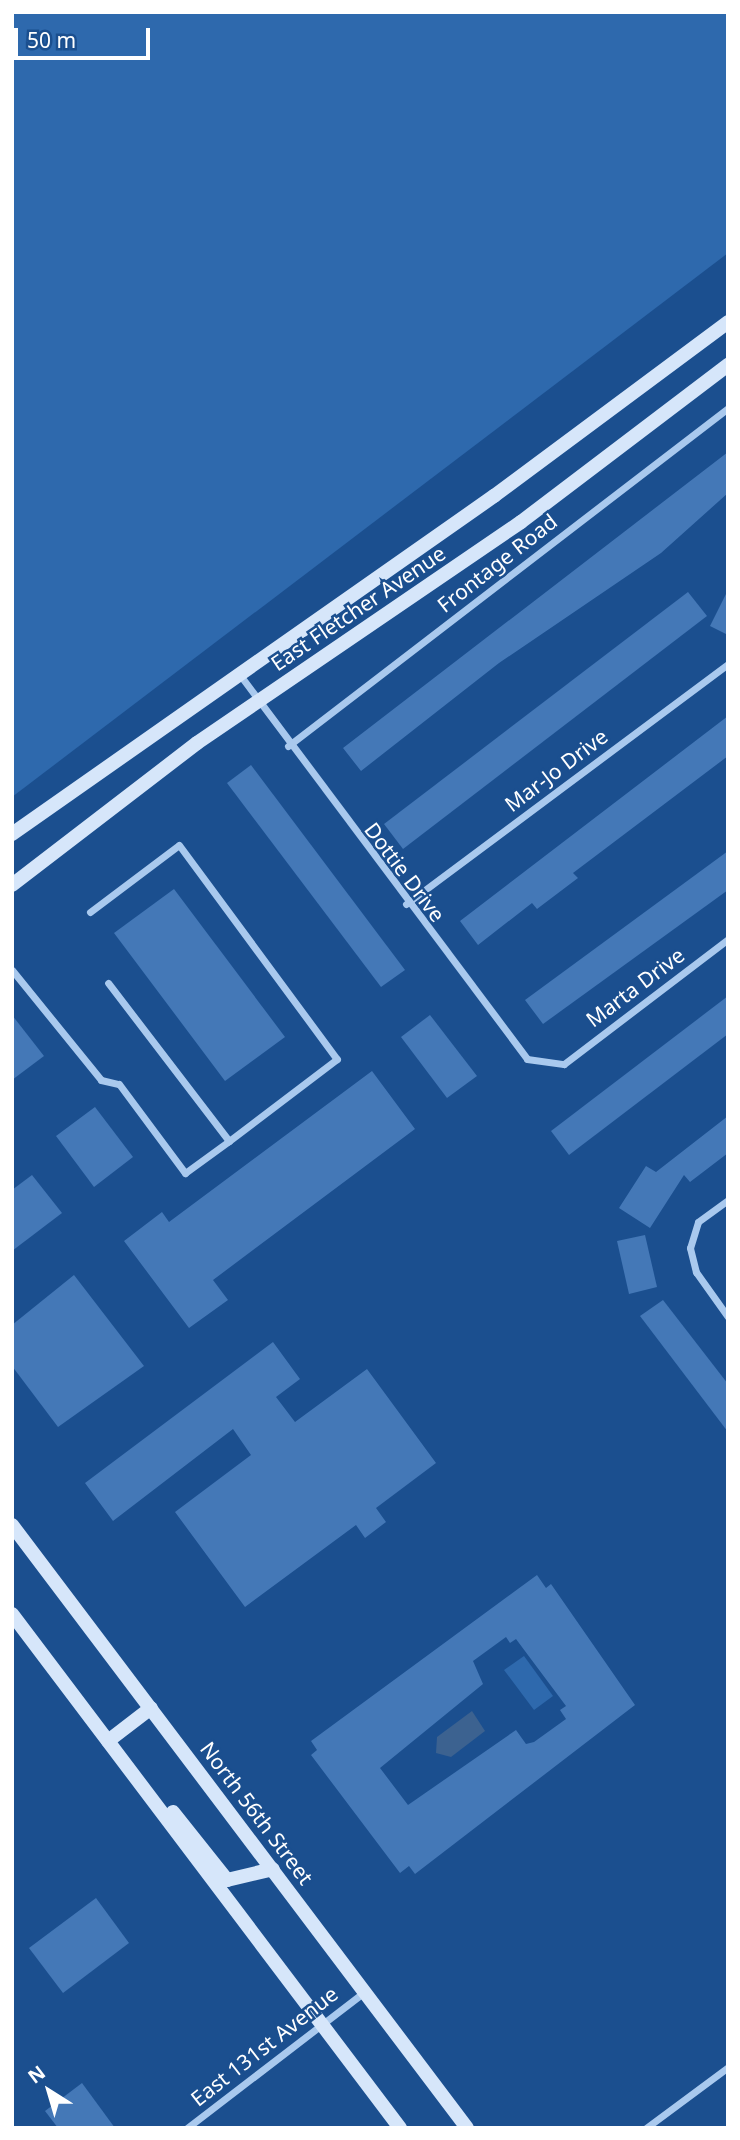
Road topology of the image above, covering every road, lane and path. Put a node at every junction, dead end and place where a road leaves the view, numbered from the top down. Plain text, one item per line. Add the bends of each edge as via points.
1 (728, 322) edge
2 (728, 365) edge
3 (728, 408) edge
4 (728, 664) edge
5 (238, 672) junction
6 (258, 701) junction
7 (288, 746) junction
8 (12, 834) edge
9 (12, 885) edge
10 (406, 904) junction
11 (90, 912) dead end
12 (728, 939) edge
13 (12, 970) edge
14 (108, 983) dead end
15 (564, 1063) joint
16 (229, 1142) junction
17 (728, 1200) edge
18 (728, 1317) edge
19 (12, 1525) edge
20 (12, 1614) edge
21 (151, 1708) junction
22 (108, 1741) junction
23 (157, 1802) junction
24 (273, 1869) junction
25 (363, 1993) junction
26 (320, 2024) junction
27 (728, 2067) edge
28 (187, 2128) edge
29 (400, 2128) edge
30 (467, 2128) edge
31 (646, 2128) edge

1 - 5 main road, East Fletcher Avenue via 494,496
2 - 6 main road, East Fletcher Avenue via 522,522
3 - 7 street, Frontage Road
4 - 10 street, Mar-Jo Drive
5 - 6 street, Dottie Drive
5 - 8 main road, East Fletcher Avenue
6 - 7 street, Dottie Drive
6 - 9 main road, East Fletcher Avenue
7 - 10 street, Dottie Drive
10 - 15 street, Dottie Drive via 527,1059
11 - 16 street via 179,845 337,1059
12 - 15 street, Marta Drive
13 - 16 street via 101,1080 119,1084 185,1173
14 - 16 street
17 - 18 street via 698,1222 690,1248 696,1272
19 - 21 main road, North 56th Street
20 - 22 main road
21 - 22 main road
21 - 24 main road, North 56th Street
22 - 23 main road
23 - 24 main road via 180,1818 228,1880
23 - 26 main road
24 - 25 main road, North 56th Street
25 - 26 street, East 131st Avenue
25 - 30 main road, North 56th Street
26 - 28 street, East 131st Avenue
26 - 29 main road
27 - 31 street

